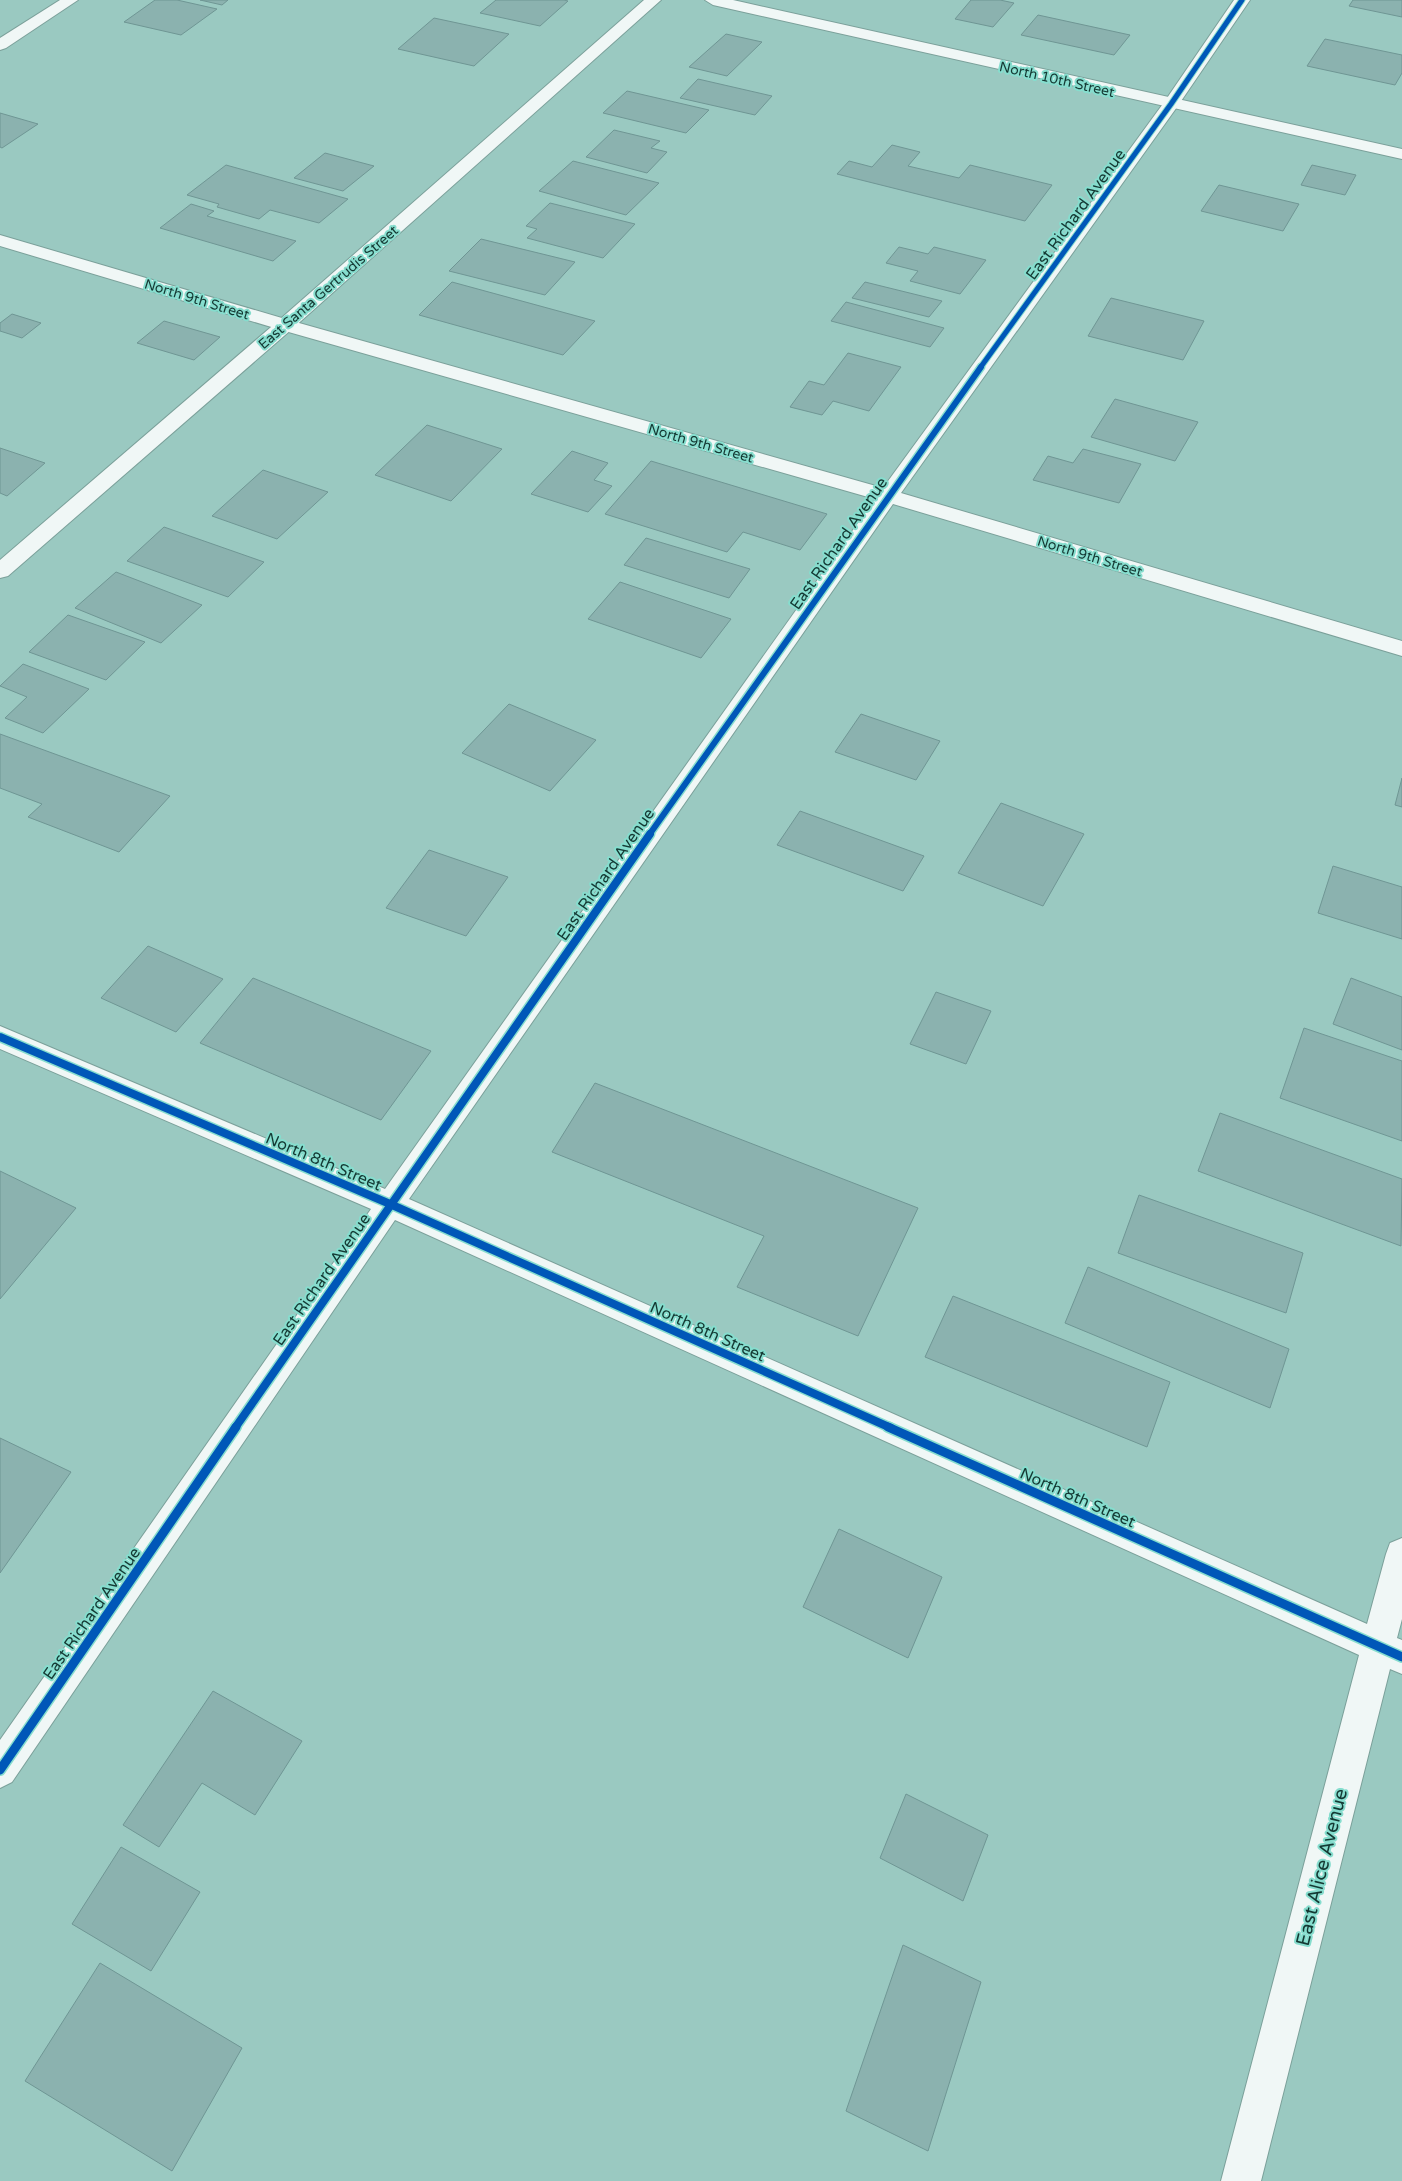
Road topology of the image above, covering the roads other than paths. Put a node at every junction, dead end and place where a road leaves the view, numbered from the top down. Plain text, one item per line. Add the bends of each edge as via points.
1 (70, 0) edge
2 (653, 0) edge
3 (713, 0) edge
4 (1242, 0) edge
5 (0, 45) edge
6 (1171, 104) junction
7 (1402, 154) edge
8 (0, 240) edge
9 (285, 325) junction
10 (888, 496) junction
11 (0, 571) edge
12 (1402, 649) edge
13 (0, 1036) edge
14 (390, 1204) junction
15 (1402, 1554) edge
16 (1390, 1651) edge
17 (0, 1770) edge
18 (1241, 2181) edge

1 - 5 street
2 - 9 street, East Santa Gertrudis Street
3 - 6 street, North 10th Street
4 - 6 street, East Richard Avenue
6 - 7 street, North 10th Street
6 - 10 street, East Richard Avenue
8 - 9 street, North 9th Street
9 - 10 street, North 9th Street
9 - 11 street, East Santa Gertrudis Street
10 - 12 street, North 9th Street
10 - 14 street, East Richard Avenue
13 - 14 street, North 8th Street
14 - 16 street, North 8th Street
14 - 17 street, East Richard Avenue
15 - 16 street, East Alice Avenue
16 - 18 street, East Alice Avenue

